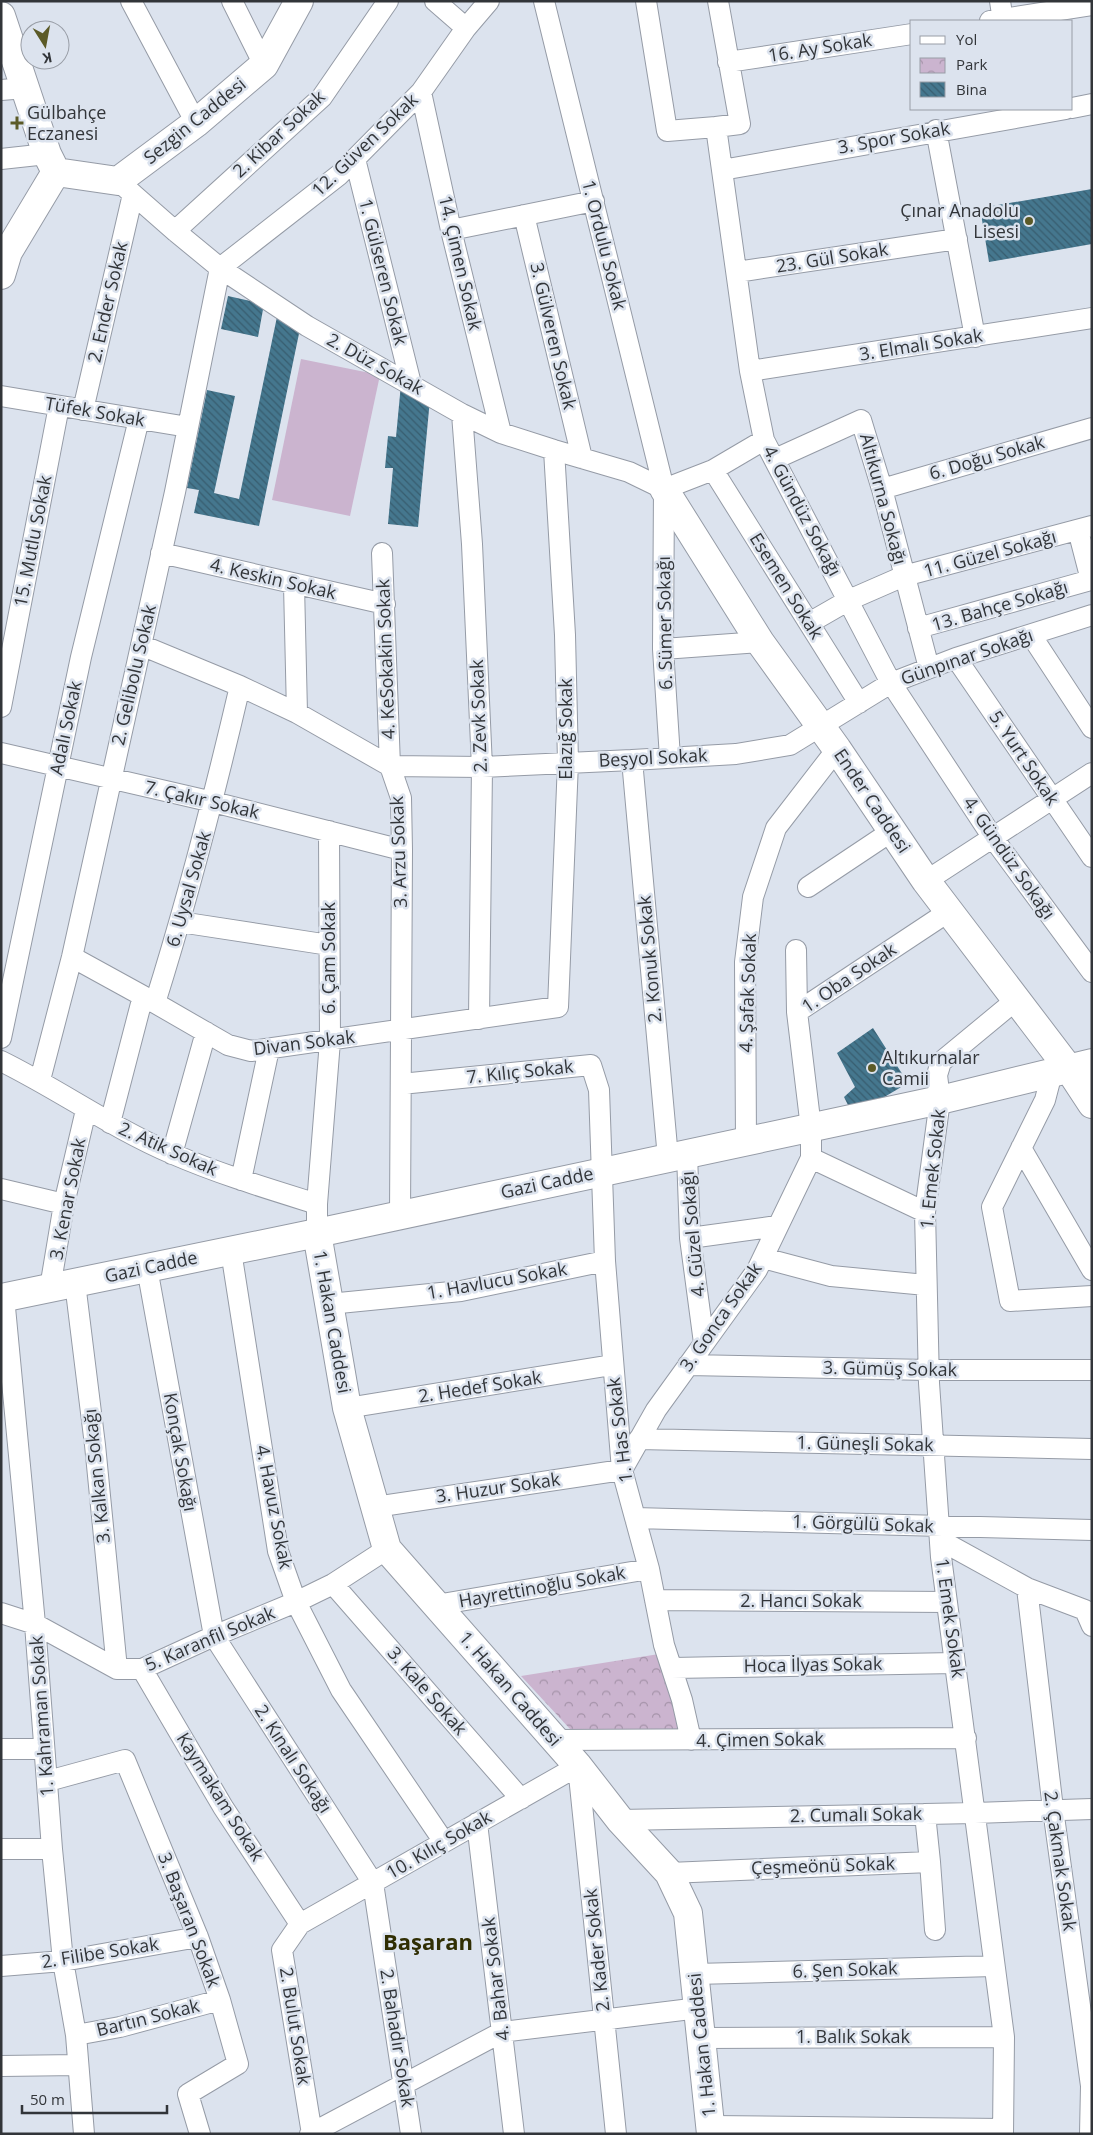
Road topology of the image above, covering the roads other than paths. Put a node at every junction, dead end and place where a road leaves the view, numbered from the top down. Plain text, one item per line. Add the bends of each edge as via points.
1 (131, 1) edge
2 (232, 1) edge
3 (300, 1) edge
4 (388, 1) edge
5 (436, 1) edge
6 (489, 1) edge
7 (544, 1) edge
8 (646, 1) edge
9 (718, 1) edge
10 (1092, 4) edge
11 (1, 16) edge
12 (999, 16) edge
13 (466, 28) junction
14 (910, 34) edge
15 (728, 62) junction
16 (264, 65) junction
17 (14, 89) edge
18 (422, 92) junction
19 (1092, 104) edge
20 (1073, 108) edge
21 (1054, 110) edge
22 (1019, 113) edge
23 (196, 123) junction
24 (716, 127) junction
25 (936, 130) junction
26 (1, 159) edge
27 (354, 159) junction
28 (52, 163) junction
29 (722, 170) junction
30 (126, 188) junction
31 (594, 200) junction
32 (524, 215) junction
33 (450, 230) junction
34 (174, 231) junction
35 (957, 239) junction
36 (3, 259) edge
37 (220, 268) junction
38 (737, 272) junction
39 (1092, 318) edge
40 (975, 337) junction
41 (750, 371) junction
42 (411, 384) junction
43 (1, 396) edge
44 (59, 406) junction
45 (83, 410) junction
46 (462, 414) junction
47 (139, 419) junction
48 (188, 427) junction
49 (1092, 428) edge
50 (501, 432) junction
51 (764, 440) junction
52 (554, 450) junction
53 (582, 458) junction
54 (775, 459) junction
55 (713, 470) junction
56 (664, 489) junction
57 (882, 489) junction
58 (1085, 528) edge
59 (161, 553) junction
60 (382, 553) dead end
61 (904, 576) junction
62 (294, 585) junction
63 (849, 600) junction
64 (385, 604) junction
65 (1092, 615) edge
66 (809, 623) junction
67 (918, 628) junction
68 (1031, 635) junction
69 (760, 642) junction
70 (141, 645) junction
71 (663, 649) junction
72 (956, 658) junction
73 (929, 668) junction
74 (891, 683) junction
75 (240, 686) junction
76 (859, 703) junction
77 (1, 706) edge
78 (297, 713) junction
79 (821, 727) junction
80 (1092, 728) edge
81 (837, 749) junction
82 (1, 753) edge
83 (670, 758) junction
84 (632, 760) junction
85 (568, 762) junction
86 (58, 766) junction
87 (390, 766) junction
88 (482, 767) junction
89 (1092, 773) edge
90 (111, 779) junction
91 (1052, 800) junction
92 (213, 802) junction
93 (329, 830) junction
94 (892, 831) junction
95 (993, 838) junction
96 (402, 850) junction
97 (1092, 857) edge
98 (926, 881) junction
99 (808, 887) dead end
100 (948, 912) junction
101 (180, 922) junction
102 (329, 945) junction
103 (796, 950) dead end
104 (72, 957) junction
105 (1092, 972) edge
106 (149, 999) junction
107 (1016, 1000) junction
108 (558, 1007) joint
109 (797, 1012) junction
110 (479, 1019) junction
111 (402, 1031) junction
112 (206, 1032) junction
113 (1, 1038) edge
114 (330, 1040) junction
115 (269, 1049) junction
116 (1, 1061) edge
117 (1071, 1068) edge
118 (40, 1080) junction
119 (401, 1084) junction
120 (940, 1100) junction
121 (1092, 1104) edge
122 (86, 1110) junction
123 (110, 1123) junction
124 (811, 1128) junction
125 (746, 1142) junction
126 (1021, 1148) junction
127 (172, 1154) junction
128 (677, 1156) junction
129 (811, 1158) junction
130 (601, 1171) junction
131 (241, 1180) junction
132 (1, 1189) edge
133 (64, 1204) junction
134 (317, 1204) junction
135 (925, 1212) junction
136 (400, 1216) junction
137 (777, 1226) junction
138 (317, 1234) junction
139 (690, 1238) junction
140 (232, 1251) junction
141 (762, 1258) junction
142 (605, 1261) junction
143 (147, 1268) junction
144 (1092, 1270) edge
145 (63, 1285) junction
146 (926, 1285) junction
147 (1092, 1296) edge
148 (3, 1298) edge
149 (329, 1304) junction
150 (704, 1343) junction
151 (612, 1365) junction
152 (688, 1365) junction
153 (928, 1370) junction
154 (1092, 1370) edge
155 (347, 1408) junction
156 (639, 1439) junction
157 (933, 1446) junction
158 (1092, 1449) edge
159 (622, 1470) junction
160 (375, 1506) junction
161 (635, 1518) junction
162 (1092, 1530) edge
163 (939, 1533) junction
164 (387, 1549) junction
165 (648, 1569) junction
166 (333, 1584) junction
167 (1027, 1588) junction
168 (655, 1600) junction
169 (296, 1602) junction
170 (947, 1602) junction
171 (436, 1605) junction
172 (1, 1613) edge
173 (1090, 1615) edge
174 (35, 1624) junction
175 (214, 1636) junction
176 (955, 1663) junction
177 (672, 1668) junction
178 (117, 1669) junction
179 (142, 1669) junction
180 (966, 1738) junction
181 (555, 1740) junction
182 (691, 1740) junction
183 (1, 1749) edge
184 (43, 1749) junction
185 (578, 1766) junction
186 (48, 1781) junction
187 (521, 1799) junction
188 (1053, 1809) junction
189 (1092, 1809) edge
190 (975, 1813) junction
191 (925, 1814) junction
192 (620, 1820) junction
193 (477, 1823) junction
194 (444, 1842) junction
195 (1, 1849) edge
196 (52, 1849) junction
197 (930, 1862) junction
198 (669, 1873) junction
199 (373, 1883) junction
200 (300, 1924) junction
201 (935, 1930) dead end
202 (198, 1937) junction
203 (63, 1962) junction
204 (1, 1966) edge
205 (994, 1966) junction
206 (695, 1974) junction
207 (220, 2000) junction
208 (699, 2008) junction
209 (604, 2019) junction
210 (502, 2032) junction
211 (76, 2035) junction
212 (1004, 2037) junction
213 (702, 2038) junction
214 (78, 2065) junction
215 (1, 2066) edge
216 (404, 2084) junction
217 (1091, 2086) edge
218 (711, 2130) edge
219 (1003, 2131) edge
220 (84, 2134) edge
221 (200, 2134) edge
222 (311, 2134) edge
223 (411, 2134) edge
224 (514, 2134) edge
225 (616, 2134) edge
226 (1090, 2134) edge

1 - 23 street
2 - 16 street
3 - 16 street, Sezgin Caddesi
4 - 34 street, 2. Kibar Sokak via 322,97
5 - 13 street
6 - 13 street, 12. Güven Sokak
7 - 31 street, 1. Ordulu Sokak
8 - 24 street via 667,131
9 - 15 street
10 - 12 street
11 - 17 street
13 - 18 street, 12. Güven Sokak
14 - 15 street, 16. Ay Sokak
15 - 24 street via 740,124
16 - 23 street, Sezgin Caddesi
17 - 28 street
18 - 27 street, 12. Güven Sokak
18 - 33 street, 14. Çimen Sokak
19 - 20 street
21 - 22 street, 3. Spor Sokak
22 - 25 street, 3. Spor Sokak
23 - 30 street, Sezgin Caddesi
24 - 29 street, 4. Gündüz Sokağı
25 - 29 street, 3. Spor Sokak
25 - 35 street
26 - 28 street
27 - 37 street, 12. Güven Sokak via 339,175
27 - 42 street, 1. Gülseren Sokak
28 - 30 street
28 - 36 street
29 - 38 street, 4. Gündüz Sokağı
30 - 34 street, 2. Düz Sokak
30 - 45 street, 2. Ender Sokak
31 - 32 street
31 - 56 street, 1. Ordulu Sokak
32 - 33 street
32 - 53 street, 3. Gülveren Sokak
33 - 50 street, 14. Çimen Sokak
34 - 37 street, 2. Düz Sokak
35 - 38 street, 23. Gül Sokak
35 - 40 street
37 - 42 street, 2. Düz Sokak via 307,326
37 - 48 street, 2. Gelibolu Sokak
38 - 41 street, 4. Gündüz Sokağı
39 - 40 street, 3. Elmalı Sokak
40 - 41 street, 3. Elmalı Sokak
41 - 51 street, 4. Gündüz Sokağı
42 - 46 street, 2. Düz Sokak
43 - 44 street, Tüfek Sokak
44 - 45 street, Tüfek Sokak
44 - 77 street, 15. Mutlu Sokak
45 - 47 street, Tüfek Sokak
46 - 50 street, 2. Düz Sokak
46 - 88 street, 2. Zevk Sokak via 472,544
47 - 48 street, Tüfek Sokak
47 - 86 street, Adalı Sokak
48 - 59 street, 2. Gelibolu Sokak
49 - 57 street, 6. Doğu Sokak
50 - 52 street, 2. Düz Sokak
51 - 54 street, 4. Gündüz Sokağı
51 - 55 street
52 - 53 street, 2. Düz Sokak
52 - 85 street, Elazığ Sokak via 565,635
53 - 56 street, 2. Düz Sokak via 628,472
54 - 57 street, Altıkurna Sokağı via 861,420
54 - 63 street, 4. Gündüz Sokağı
55 - 56 street
55 - 66 street, Esemen Sokak
56 - 69 street, Ender Caddesi
56 - 71 street, 6. Sümer Sokağı
57 - 61 street, Altıkurna Sokağı
58 - 61 street, 11. Güzel Sokağı
58 - 67 street, 13. Bahçe Sokağı via 1091,580
59 - 62 street, 4. Keskin Sokak
59 - 70 street, 2. Gelibolu Sokak
60 - 64 street, 4. KeSokakin Sokak
61 - 63 street, 11. Güzel Sokağı
61 - 67 street, Altıkurna Sokağı
62 - 64 street, 4. Keskin Sokak
62 - 78 street
63 - 66 street, 11. Güzel Sokağı
63 - 74 street, 4. Gündüz Sokağı
64 - 87 street, 4. KeSokakin Sokak
65 - 68 street, Günpınar Sokağı
66 - 76 street, Esemen Sokak
67 - 73 street, Altıkurna Sokağı
68 - 72 street, Günpınar Sokağı
68 - 80 street
69 - 71 street
69 - 79 street, Ender Caddesi
70 - 75 street
70 - 90 street, 2. Gelibolu Sokak
71 - 83 street, 6. Sümer Sokağı
72 - 73 street, Günpınar Sokağı
72 - 91 street, 5. Yurt Sokak
73 - 74 street, Günpınar Sokağı
74 - 76 street, Günpınar Sokağı
74 - 95 street, 4. Gündüz Sokağı
75 - 78 street
75 - 92 street, 6. Uysal Sokak
76 - 79 street, Günpınar Sokağı
78 - 87 street
79 - 81 street, Ender Caddesi
79 - 83 street, Beşyol Sokak via 790,745 736,754
81 - 94 street, Ender Caddesi
81 - 125 street, 4. Şafak Sokak via 776,828 753,897 745,962
82 - 86 street, 7. Çakır Sokak
83 - 84 street, Beşyol Sokak
84 - 85 street, Beşyol Sokak
84 - 128 street, 2. Konuk Sokak
85 - 88 street, Beşyol Sokak
85 - 108 street, Elazığ Sokak
86 - 90 street, 7. Çakır Sokak
86 - 113 street, Adalı Sokak
87 - 88 street, Beşyol Sokak
87 - 96 street, 3. Arzu Sokak via 401,798
88 - 110 street, 2. Zevk Sokak
89 - 91 street
90 - 92 street, 7. Çakır Sokak
90 - 104 street, 2. Gelibolu Sokak
91 - 95 street
91 - 97 street, 5. Yurt Sokak
92 - 93 street, 7. Çakır Sokak
92 - 101 street, 6. Uysal Sokak
93 - 96 street, 7. Çakır Sokak
93 - 102 street, 6. Çam Sokak
94 - 98 street, Ender Caddesi
94 - 99 street
95 - 98 street
95 - 105 street, 4. Gündüz Sokağı
96 - 111 street, 3. Arzu Sokak
98 - 100 street, Ender Caddesi
100 - 107 street, Ender Caddesi
100 - 109 street, 1. Oba Sokak
101 - 102 street
101 - 106 street, 6. Uysal Sokak
102 - 114 street, 6. Çam Sokak
103 - 109 street
104 - 106 street, Divan Sokak
104 - 118 street, 2. Gelibolu Sokak
106 - 112 street, Divan Sokak
106 - 123 street, 6. Uysal Sokak
107 - 117 street, Ender Caddesi
107 - 120 street, 1. Emek Sokak via 941,1062 937,1075
108 - 110 street, Divan Sokak
109 - 124 street, 1. Oba Sokak
110 - 111 street, Divan Sokak
111 - 114 street, Divan Sokak
111 - 119 street, 3. Arzu Sokak
112 - 115 street, Divan Sokak via 228,1045 251,1051
112 - 127 street
114 - 115 street, Divan Sokak
114 - 134 street, 6. Çam Sokak
115 - 131 street
116 - 118 street, 2. Atik Sokak
117 - 120 street, Gazi Cadde
117 - 121 street, Ender Caddesi
117 - 126 street via 1045,1100
118 - 122 street, 2. Atik Sokak
119 - 130 street, 7. Kılıç Sokak via 591,1065 599,1090
119 - 136 street, 3. Arzu Sokak
120 - 124 street, Gazi Cadde
120 - 135 street, 1. Emek Sokak
122 - 123 street, 2. Atik Sokak
122 - 133 street, 3. Kenar Sokak
123 - 127 street, 2. Atik Sokak
124 - 125 street, Gazi Cadde
124 - 129 street, 3. Gonca Sokak
125 - 128 street, Gazi Cadde
126 - 144 street
126 - 147 street via 992,1207 1010,1301
127 - 131 street, 2. Atik Sokak
128 - 130 street, Gazi Cadde
128 - 139 street, 4. Güzel Sokağı
129 - 135 street
129 - 137 street, 3. Gonca Sokak
130 - 136 street, Gazi Cadde
130 - 142 street, 1. Has Sokak
131 - 134 street, 2. Atik Sokak
132 - 133 street
133 - 145 street, 3. Kenar Sokak
134 - 138 street
135 - 146 street, 1. Emek Sokak
136 - 138 street, Gazi Cadde
137 - 139 street
137 - 141 street, 3. Gonca Sokak
138 - 140 street, Gazi Cadde
138 - 149 street, 1. Hakan Caddesi
139 - 150 street, 4. Güzel Sokağı
140 - 143 street, Gazi Cadde
140 - 169 street, 4. Havuz Sokak via 278,1551
141 - 146 street via 831,1276
141 - 150 street, 3. Gonca Sokak via 757,1270
142 - 149 street, 1. Havlucu Sokak via 461,1291
142 - 151 street, 1. Has Sokak
143 - 145 street, Gazi Cadde
143 - 175 street, Konçak Sokağı
145 - 148 street, Gazi Cadde
145 - 178 street, 3. Kalkan Sokağı via 95,1445
146 - 153 street, 1. Emek Sokak
148 - 174 street, 1. Kahraman Sokak
149 - 155 street, 1. Hakan Caddesi
150 - 152 street, 3. Gonca Sokak
151 - 155 street, 2. Hedef Sokak
151 - 159 street, 1. Has Sokak
152 - 153 street, 3. Gümüş Sokak
152 - 156 street, 3. Gonca Sokak
153 - 154 street, 3. Gümüş Sokak
153 - 157 street, 1. Emek Sokak
155 - 160 street, 1. Hakan Caddesi
156 - 157 street, 1. Güneşli Sokak
156 - 159 street, 3. Gonca Sokak
157 - 158 street, 1. Güneşli Sokak
157 - 163 street, 1. Emek Sokak
159 - 160 street, 3. Huzur Sokak
159 - 161 street, 1. Has Sokak
160 - 164 street, 1. Hakan Caddesi
161 - 163 street, 1. Görgülü Sokak
161 - 165 street, 1. Has Sokak
162 - 163 street, 1. Görgülü Sokak
163 - 167 street
163 - 170 street, 1. Emek Sokak
164 - 166 street, 5. Karanfil Sokak
164 - 171 street, 1. Hakan Caddesi
165 - 168 street, 1. Has Sokak
165 - 171 street, Hayrettinoğlu Sokak
166 - 169 street, 5. Karanfil Sokak
166 - 187 street, 3. Kale Sokak
167 - 173 street
167 - 188 street, 2. Çakmak Sokak
168 - 170 street, 2. Hancı Sokak
168 - 177 street, 1. Has Sokak
169 - 175 street, 5. Karanfil Sokak
169 - 194 street, 4. Havuz Sokak via 341,1690
170 - 176 street, 1. Emek Sokak
171 - 181 street, 1. Hakan Caddesi
172 - 174 street, 5. Karanfil Sokak
174 - 178 street, 5. Karanfil Sokak
174 - 184 street, 1. Kahraman Sokak
175 - 179 street, 5. Karanfil Sokak
175 - 199 street, 2. Kınalı Sokağı
176 - 177 street, Hoca İlyas Sokak
176 - 180 street, 1. Emek Sokak
177 - 182 street, 1. Has Sokak
178 - 179 street, 5. Karanfil Sokak
179 - 200 street, Kaymakam Sokak via 223,1807
180 - 182 street, 4. Çimen Sokak
180 - 190 street, 1. Emek Sokak
181 - 182 street, 4. Çimen Sokak
181 - 185 street, 1. Hakan Caddesi
183 - 184 street
184 - 186 street, 1. Kahraman Sokak
185 - 187 street, 10. Kılıç Sokak
185 - 192 street, 1. Hakan Caddesi
185 - 209 street, 2. Kader Sokak
186 - 196 street, 1. Kahraman Sokak
186 - 202 street, 3. Başaran Sokak via 125,1760
187 - 193 street, 10. Kılıç Sokak
188 - 189 street, 2. Cumalı Sokak
188 - 190 street, 2. Cumalı Sokak
188 - 217 street, 2. Çakmak Sokak
190 - 191 street, 2. Cumalı Sokak
190 - 205 street, 1. Emek Sokak
191 - 192 street, 2. Cumalı Sokak
191 - 197 street
192 - 198 street, 1. Hakan Caddesi
193 - 194 street, 10. Kılıç Sokak
193 - 210 street, 4. Bahar Sokak
194 - 199 street, 10. Kılıç Sokak
195 - 196 street
196 - 203 street, 1. Kahraman Sokak
197 - 198 street, Çeşmeönü Sokak
197 - 201 street
198 - 206 street, 1. Hakan Caddesi via 688,1913
199 - 200 street, 10. Kılıç Sokak
199 - 216 street, 2. Bahadır Sokak
200 - 222 street, 2. Bulut Sokak via 282,1950
202 - 203 street, 2. Filibe Sokak
202 - 207 street, 3. Başaran Sokak
203 - 204 street, 2. Filibe Sokak
203 - 211 street, 1. Kahraman Sokak
205 - 206 street, 6. Şen Sokak
205 - 212 street, 1. Emek Sokak
206 - 208 street, 1. Hakan Caddesi
207 - 211 street, Bartın Sokak via 120,2027
207 - 221 street, 3. Başaran Sokak via 238,2064 188,2094
208 - 209 street
208 - 213 street, 1. Hakan Caddesi
209 - 210 street
209 - 225 street, 2. Kader Sokak
210 - 216 street
210 - 224 street, 4. Bahar Sokak
211 - 214 street, 1. Kahraman Sokak
212 - 213 street, 1. Balık Sokak
212 - 219 street, 1. Emek Sokak
213 - 218 street, 1. Hakan Caddesi
214 - 215 street
214 - 220 street, 1. Kahraman Sokak
216 - 222 street
216 - 223 street, 2. Bahadır Sokak
217 - 226 street, 2. Çakmak Sokak
218 - 219 street

